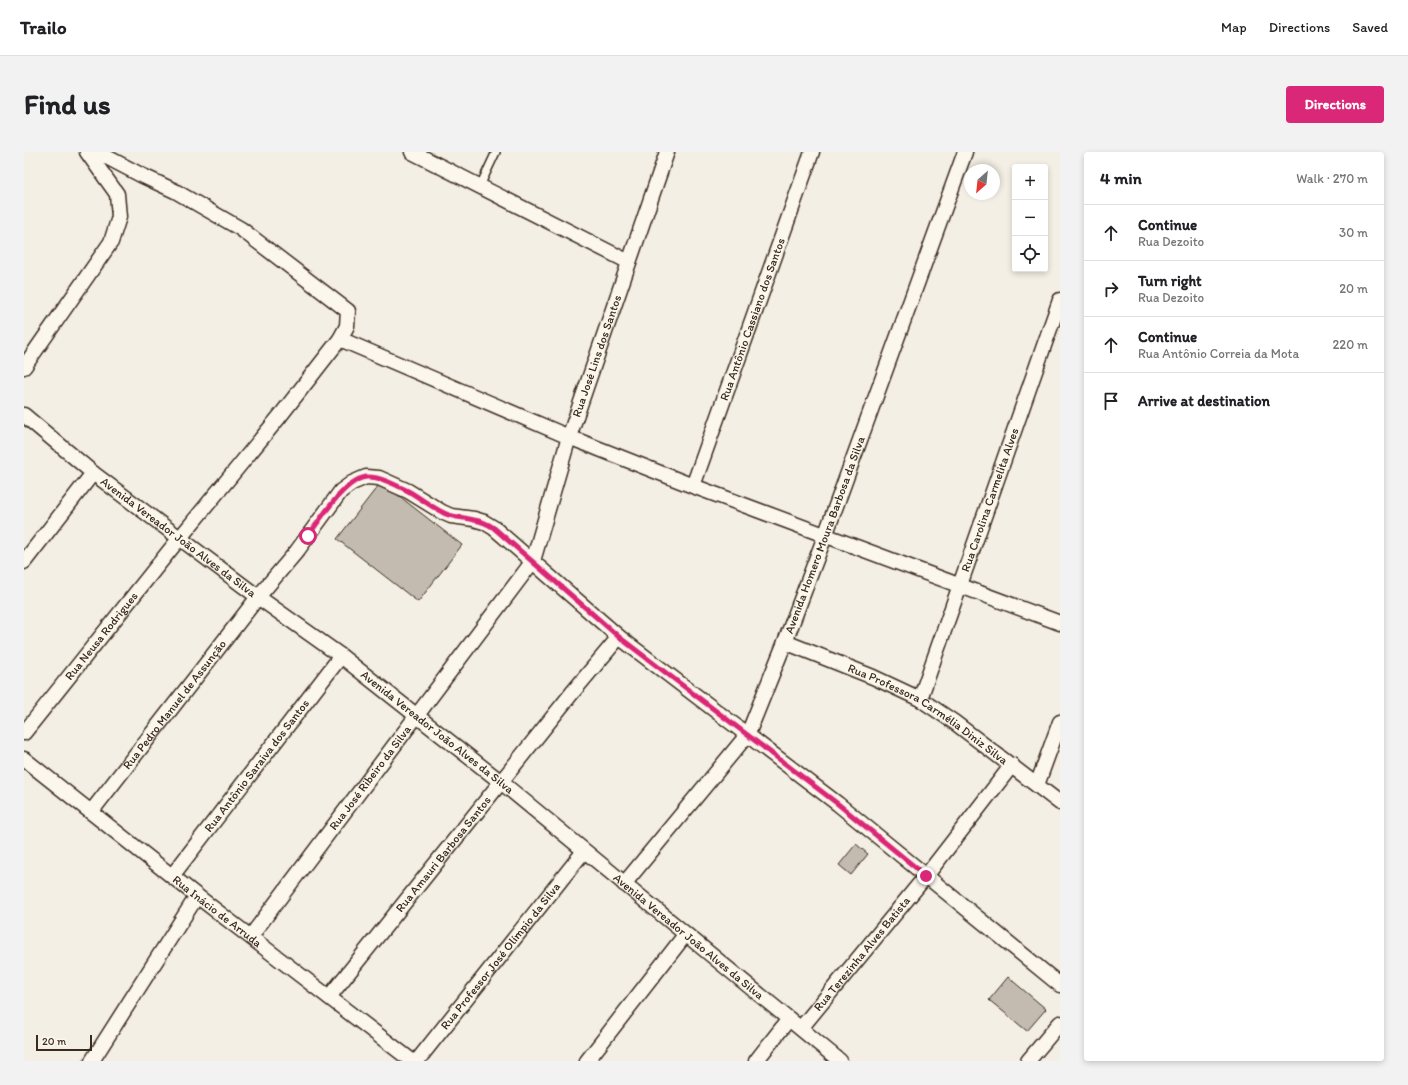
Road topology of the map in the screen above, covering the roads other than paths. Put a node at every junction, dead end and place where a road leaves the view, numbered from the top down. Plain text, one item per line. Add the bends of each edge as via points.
1 (87, 152) edge
2 (97, 152) edge
3 (412, 152) edge
4 (496, 152) edge
5 (667, 152) edge
6 (812, 152) edge
7 (965, 152) edge
8 (480, 186) junction
9 (630, 262) junction
10 (1059, 303) edge
11 (340, 339) junction
12 (24, 367) edge
13 (24, 416) edge
14 (570, 437) junction
15 (93, 473) junction
16 (693, 486) junction
17 (825, 536) junction
18 (179, 539) junction
19 (533, 561) junction
20 (24, 562) edge
21 (959, 586) junction
22 (258, 597) junction
23 (1060, 623) edge
24 (619, 637) junction
25 (785, 642) junction
26 (341, 656) junction
27 (920, 699) junction
28 (417, 716) junction
29 (1060, 722) edge
30 (24, 733) edge
31 (748, 734) junction
32 (24, 759) edge
33 (1012, 765) junction
34 (501, 782) junction
35 (1037, 785) junction
36 (1060, 803) edge
37 (91, 812) junction
38 (584, 851) junction
39 (172, 876) junction
40 (926, 876) junction
41 (624, 884) junction
42 (197, 896) junction
43 (685, 935) junction
44 (250, 936) junction
45 (1060, 985) edge
46 (329, 997) junction
47 (789, 1019) junction
48 (1060, 1023) edge
49 (801, 1028) junction
50 (92, 1061) edge
51 (412, 1061) edge
52 (417, 1061) edge
53 (587, 1061) edge
54 (756, 1061) edge
55 (840, 1061) edge
56 (1028, 1061) edge

1 - 12 street via 117,194 119,218 111,242
2 - 11 street, Rua Neusa Rodrigues via 175,191 242,229 348,311 348,326
3 - 8 street
4 - 8 lane
5 - 9 street, Rua José Lins dos Santos
6 - 16 street, Rua Antônio Cassiano dos Santos
7 - 17 street, Avenida Homero Moura Barbosa da Silva
8 - 9 street
9 - 14 street, Rua José Lins dos Santos
10 - 21 street, Rua Carolina Carmelita Alves
11 - 14 street
11 - 18 street, Rua Neusa Rodrigues
13 - 15 street, Avenida Vereador João Alves da Silva
14 - 16 street
14 - 19 street, Rua José Lins dos Santos
15 - 18 street, Avenida Vereador João Alves da Silva
15 - 20 street
16 - 17 street
17 - 21 street
17 - 25 street, Avenida Homero Moura Barbosa da Silva
18 - 22 street, Avenida Vereador João Alves da Silva
18 - 30 street, Rua Neusa Rodrigues
19 - 22 street, Rua Pedro Manuel de Assunção via 489,525 451,516 408,491 379,478 366,477 342,491
19 - 24 street, Rua Pedro Manuel de Assunção
19 - 28 street, Rua José Ribeiro da Silva
21 - 23 street
21 - 27 street, Rua Carolina Carmelita Alves
22 - 26 street, Avenida Vereador João Alves da Silva
22 - 37 street, Rua Pedro Manuel de Assunção
24 - 31 street, Rua Pedro Manuel de Assunção
24 - 34 street, Rua Amauri Barbosa Santos
25 - 27 street, Rua Professora Carmélia Diniz Silva
25 - 31 street, Avenida Homero Moura Barbosa da Silva
26 - 28 street, Avenida Vereador João Alves da Silva
26 - 39 street, Rua Antônio Saraiva dos Santos
27 - 33 street, Rua Professora Carmélia Diniz Silva
28 - 34 street, Avenida Vereador João Alves da Silva
28 - 44 street, Rua José Ribeiro da Silva
29 - 35 street
31 - 40 street, Rua Pedro Manuel de Assunção
31 - 41 street, Avenida Homero Moura Barbosa da Silva
32 - 37 street, Rua Inácio de Arruda
33 - 35 street, Rua Professora Carmélia Diniz Silva
33 - 40 street, Rua Terezinha Alves Batista
34 - 38 street, Avenida Vereador João Alves da Silva
34 - 46 street, Rua Amauri Barbosa Santos
35 - 36 street, Rua Professora Carmélia Diniz Silva
37 - 39 street, Rua Inácio de Arruda
38 - 41 street, Avenida Vereador João Alves da Silva
38 - 52 street, Rua Professor José Olímpio da Silva
39 - 42 street, Rua Inácio de Arruda
40 - 45 street, Rua Pedro Manuel de Assunção
40 - 49 street, Rua Terezinha Alves Batista
41 - 43 street, Avenida Vereador João Alves da Silva
42 - 44 street, Rua Inácio de Arruda
42 - 50 street
43 - 47 street, Avenida Vereador João Alves da Silva
43 - 53 street
44 - 46 street, Rua Inácio de Arruda
46 - 51 street, Rua Inácio de Arruda
47 - 49 street, Avenida Vereador João Alves da Silva
47 - 54 street
48 - 56 street
49 - 55 street, Avenida Vereador João Alves da Silva

